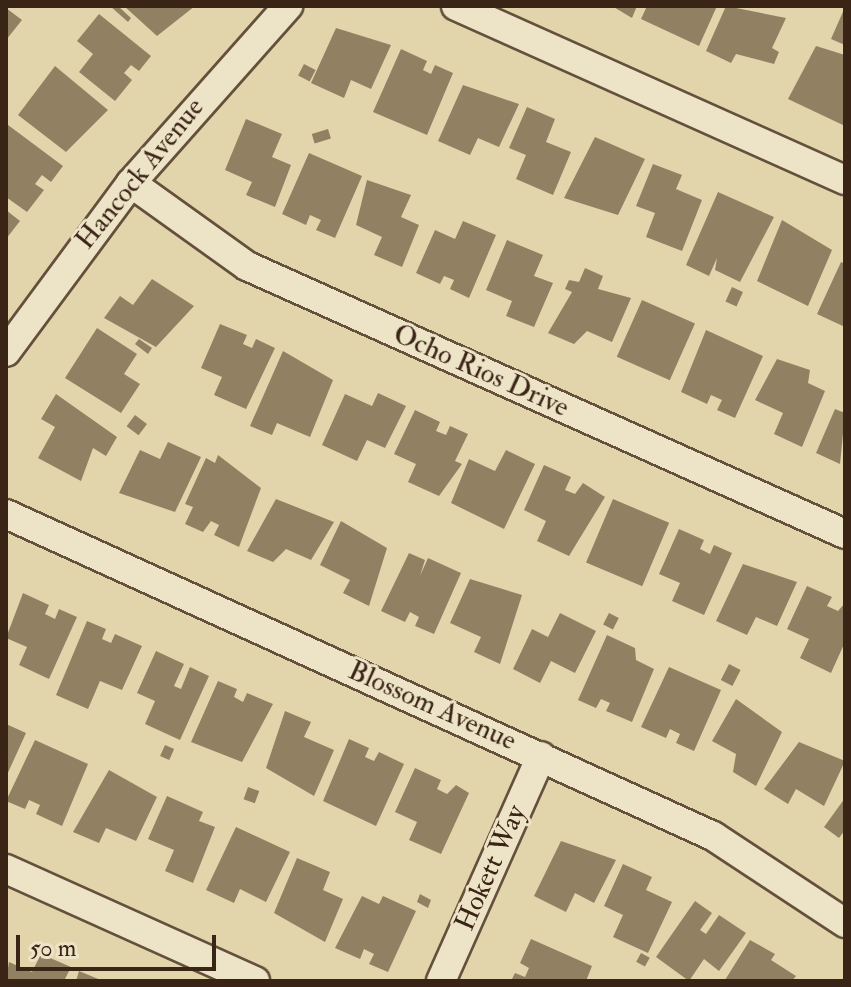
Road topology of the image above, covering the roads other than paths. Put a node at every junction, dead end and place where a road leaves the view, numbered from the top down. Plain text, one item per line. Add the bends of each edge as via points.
1 (288, 6) edge
2 (456, 6) edge
3 (845, 180) edge
4 (131, 183) junction
5 (6, 352) edge
6 (6, 514) edge
7 (845, 534) edge
8 (541, 756) junction
9 (6, 869) edge
10 (845, 923) edge
11 (255, 981) edge
12 (441, 981) edge

1 - 4 street, Hancock Avenue
2 - 3 street
4 - 5 street, Hancock Avenue
4 - 7 street, Ocho Rios Drive via 247,266
6 - 8 street, Blossom Avenue
8 - 10 street, Blossom Avenue via 713,836
8 - 12 street, Hokett Way
9 - 11 street

